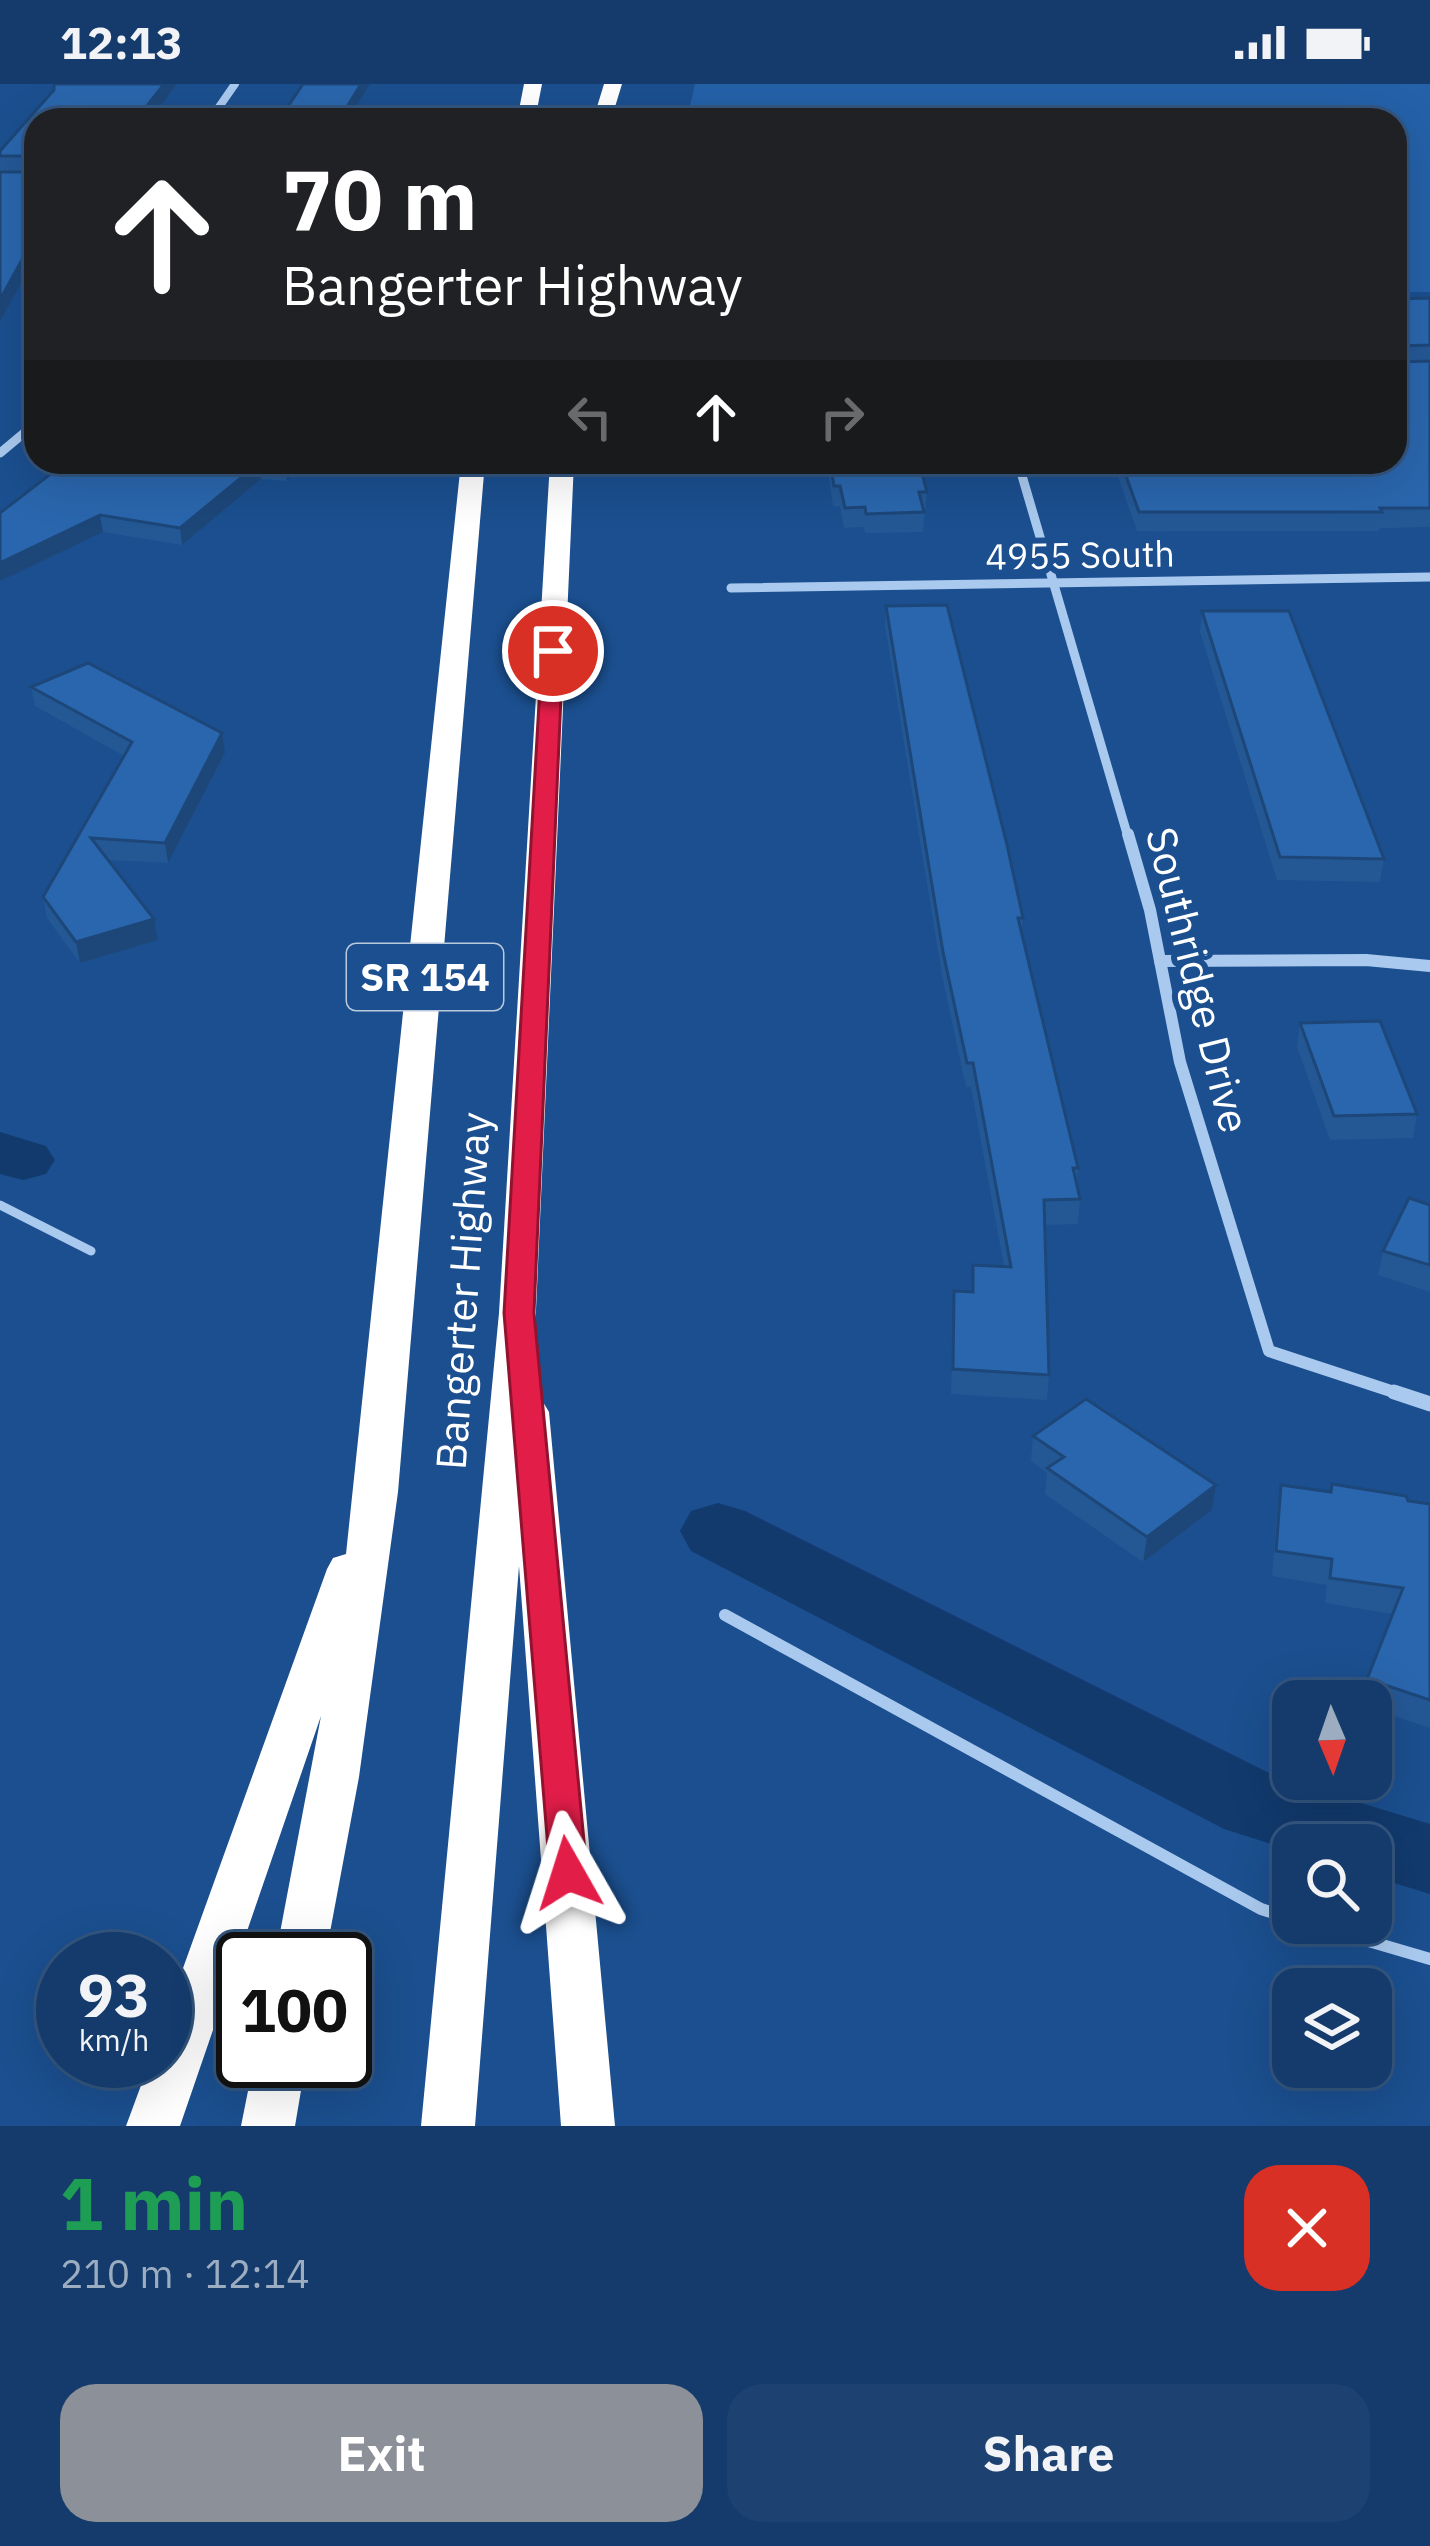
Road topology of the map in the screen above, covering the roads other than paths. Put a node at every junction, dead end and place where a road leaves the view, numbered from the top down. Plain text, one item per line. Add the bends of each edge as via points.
1 (472, 474) edge
2 (561, 474) edge
3 (1021, 474) edge
4 (1430, 577) edge
5 (1052, 583) junction
6 (731, 588) dead end
7 (1160, 961) junction
8 (1430, 966) edge
9 (0, 1205) edge
10 (91, 1251) dead end
11 (519, 1313) junction
12 (1430, 1404) edge
13 (377, 1492) junction
14 (725, 1616) dead end
15 (1272, 1913) edge
16 (305, 1932) edge
17 (1379, 1944) edge
18 (1430, 1959) edge
19 (275, 2088) edge
20 (153, 2126) edge
21 (268, 2126) edge
22 (448, 2126) edge
23 (588, 2126) edge

1 - 13 highway, Bangerter Highway / SR 154
2 - 11 highway, Bangerter Highway / SR 154
3 - 5 street, Southridge Drive
4 - 5 street, 4955 South
5 - 6 street, 4955 South
5 - 7 street, Southridge Drive
7 - 8 street
7 - 12 street, Southridge Drive via 1180,1062 1269,1352
9 - 10 lane
11 - 22 highway, Bangerter Highway / SR 154
11 - 23 highway
13 - 16 highway, Bangerter Highway / SR 154
13 - 20 highway
14 - 15 lane
17 - 18 lane
19 - 21 highway

